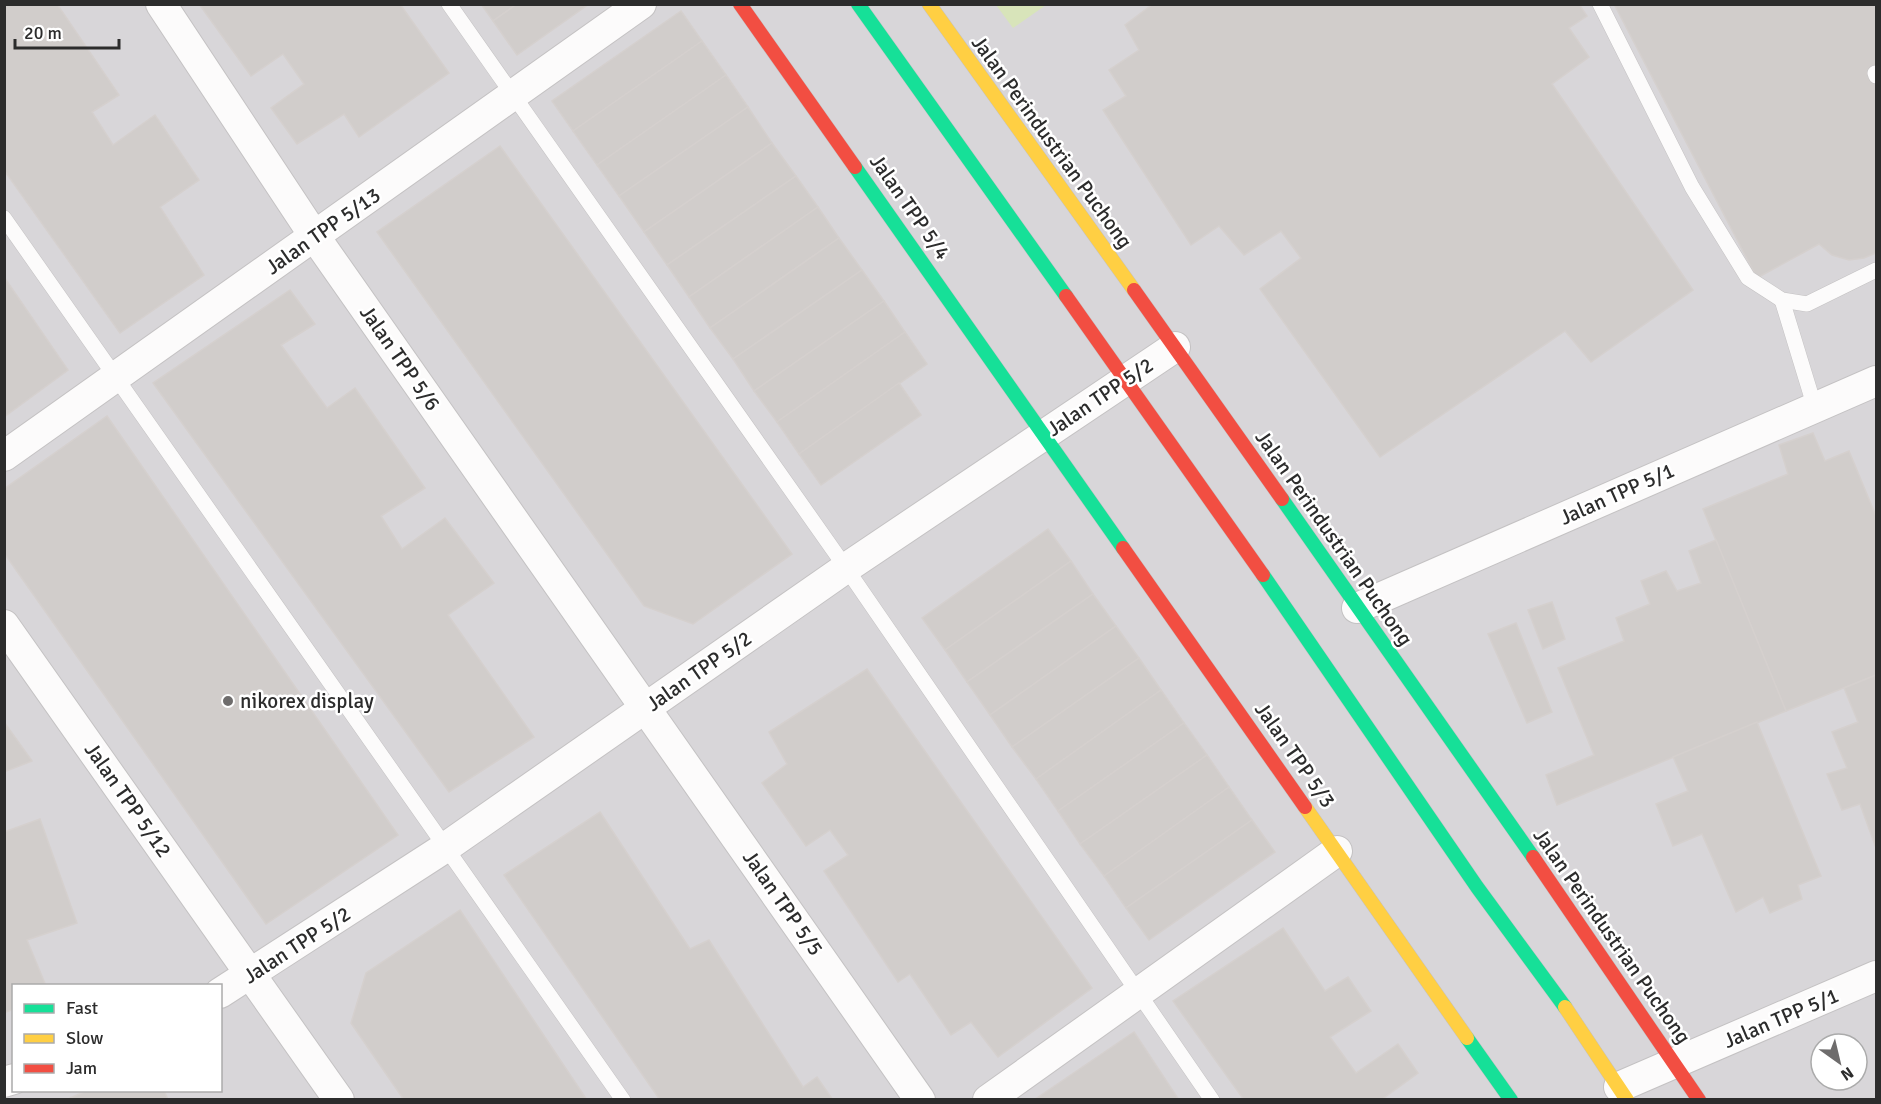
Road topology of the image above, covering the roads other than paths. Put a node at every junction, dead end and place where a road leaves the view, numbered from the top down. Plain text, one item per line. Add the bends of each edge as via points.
1 (161, 4) edge
2 (449, 4) edge
3 (642, 4) edge
4 (740, 4) edge
5 (858, 4) edge
6 (929, 4) edge
7 (1600, 4) edge
8 (513, 96) junction
9 (4, 218) edge
10 (315, 237) junction
11 (1876, 270) edge
12 (1782, 300) junction
13 (1175, 347) junction
14 (115, 378) junction
15 (1127, 380) junction
16 (1876, 381) edge
17 (1815, 408) junction
18 (1045, 435) junction
19 (4, 456) edge
20 (846, 568) junction
21 (1357, 608) junction
22 (4, 625) edge
23 (646, 708) junction
24 (446, 847) junction
25 (1337, 851) junction
26 (251, 975) junction
27 (1876, 976) edge
28 (222, 992) edge
29 (1139, 993) junction
30 (1674, 1063) junction
31 (1623, 1093) edge
32 (339, 1100) edge
33 (623, 1100) edge
34 (920, 1100) edge
35 (988, 1100) edge
36 (1212, 1100) edge
37 (1511, 1100) edge
38 (1699, 1100) edge

1 - 10 street, Jalan TPP 5/6
2 - 8 lane
3 - 8 street, Jalan TPP 5/13
4 - 18 street, Jalan TPP 5/4
5 - 15 street
6 - 13 street, Jalan Perindustrian Puchong
7 - 12 lane via 1692,187 1748,278
8 - 10 street, Jalan TPP 5/13
8 - 20 lane
9 - 14 lane
10 - 14 street, Jalan TPP 5/13
10 - 23 street, Jalan TPP 5/6
11 - 12 lane via 1807,304
12 - 17 lane
13 - 15 street, Jalan TPP 5/2
13 - 21 street, Jalan Perindustrian Puchong
14 - 19 street, Jalan TPP 5/13
14 - 24 lane
15 - 18 street, Jalan TPP 5/2
15 - 31 street
16 - 17 street, Jalan TPP 5/1
17 - 21 street, Jalan TPP 5/1
18 - 20 street, Jalan TPP 5/2
18 - 25 street, Jalan TPP 5/3
20 - 23 street, Jalan TPP 5/2
20 - 29 lane
21 - 30 street, Jalan Perindustrian Puchong
22 - 26 street, Jalan TPP 5/12
23 - 24 street, Jalan TPP 5/2
23 - 34 street, Jalan TPP 5/5
24 - 26 street, Jalan TPP 5/2
24 - 33 lane
25 - 29 street
25 - 37 street, Jalan TPP 5/3
26 - 28 street, Jalan TPP 5/2
26 - 32 street, Jalan TPP 5/12
27 - 30 street, Jalan TPP 5/1
29 - 35 street
29 - 36 lane
30 - 31 street, Jalan TPP 5/1
30 - 38 street, Jalan Perindustrian Puchong

